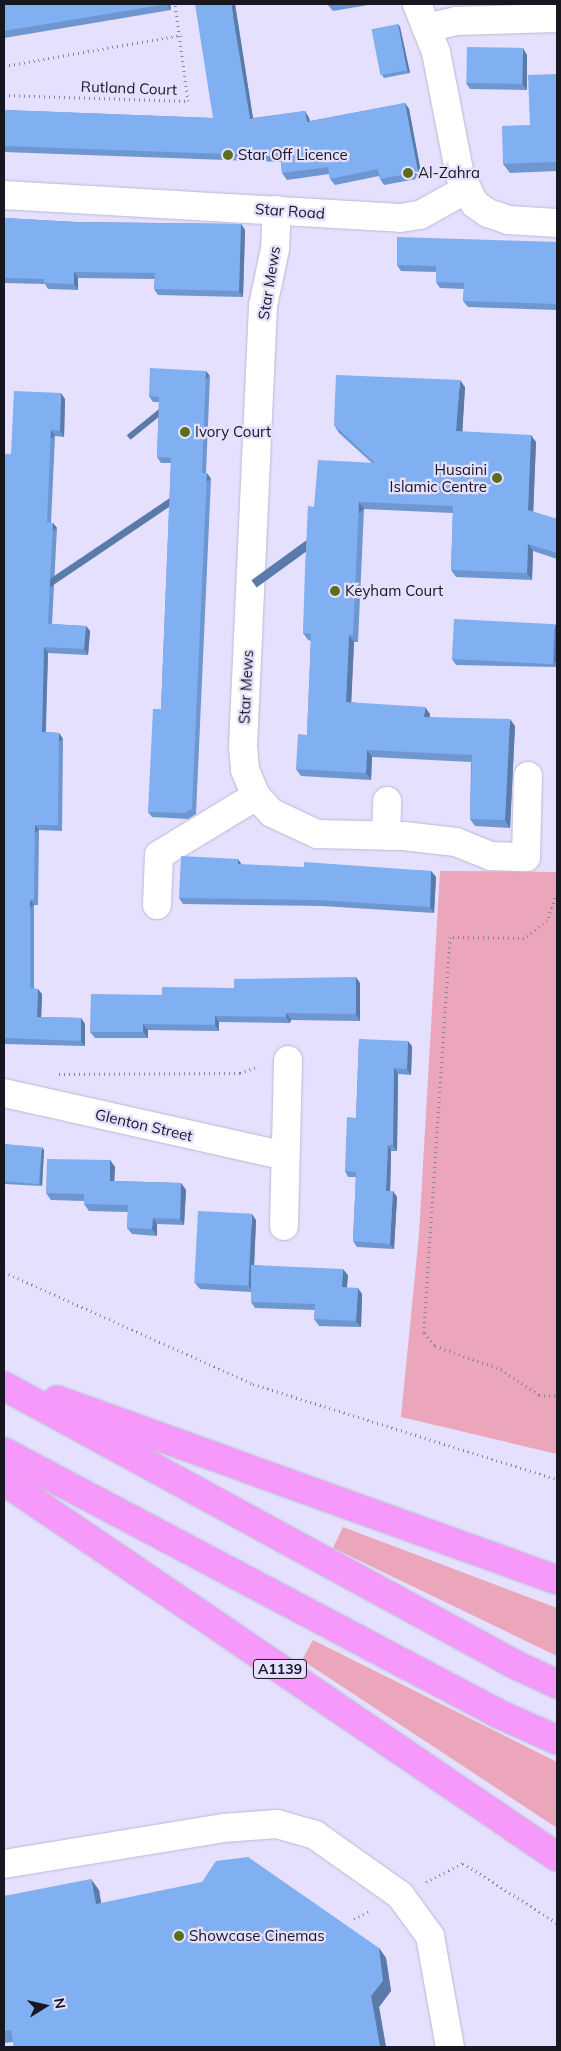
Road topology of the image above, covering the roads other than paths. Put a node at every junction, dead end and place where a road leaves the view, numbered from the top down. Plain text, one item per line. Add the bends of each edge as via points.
1 (421, 16) edge
2 (557, 18) edge
3 (467, 189) junction
4 (4, 195) edge
5 (277, 210) junction
6 (557, 223) edge
7 (528, 776) dead end
8 (256, 796) junction
9 (387, 801) dead end
10 (386, 836) junction
11 (156, 905) dead end
12 (288, 1060) road end
13 (4, 1093) edge
14 (285, 1156) junction
15 (284, 1226) dead end
16 (4, 1381) edge
17 (4, 1386) edge
18 (4, 1452) edge
19 (4, 1481) edge
20 (557, 1580) edge
21 (557, 1684) edge
22 (557, 1740) edge
23 (557, 1858) edge
24 (4, 1864) edge
25 (450, 2047) edge

1 - 2 street via 456,21
1 - 3 street via 436,52 454,152
3 - 5 street, Star Road via 420,215 400,218
3 - 6 street via 475,204 488,214 508,220
4 - 5 street, Star Road
5 - 8 street, Star Mews via 275,249 263,306 243,746 245,770
7 - 10 street, Star Mews via 526,857 490,856 456,842
8 - 10 street, Star Mews via 272,813 316,834
8 - 11 street via 159,855
9 - 10 street
12 - 14 street
13 - 14 street, Glenton Street
14 - 15 street
16 - 20 highway
17 - 21 highway via 507,1661
18 - 22 highway via 499,1714
19 - 23 highway, A1139
24 - 25 street via 224,1828 277,1824 314,1835 400,1895 430,1936

